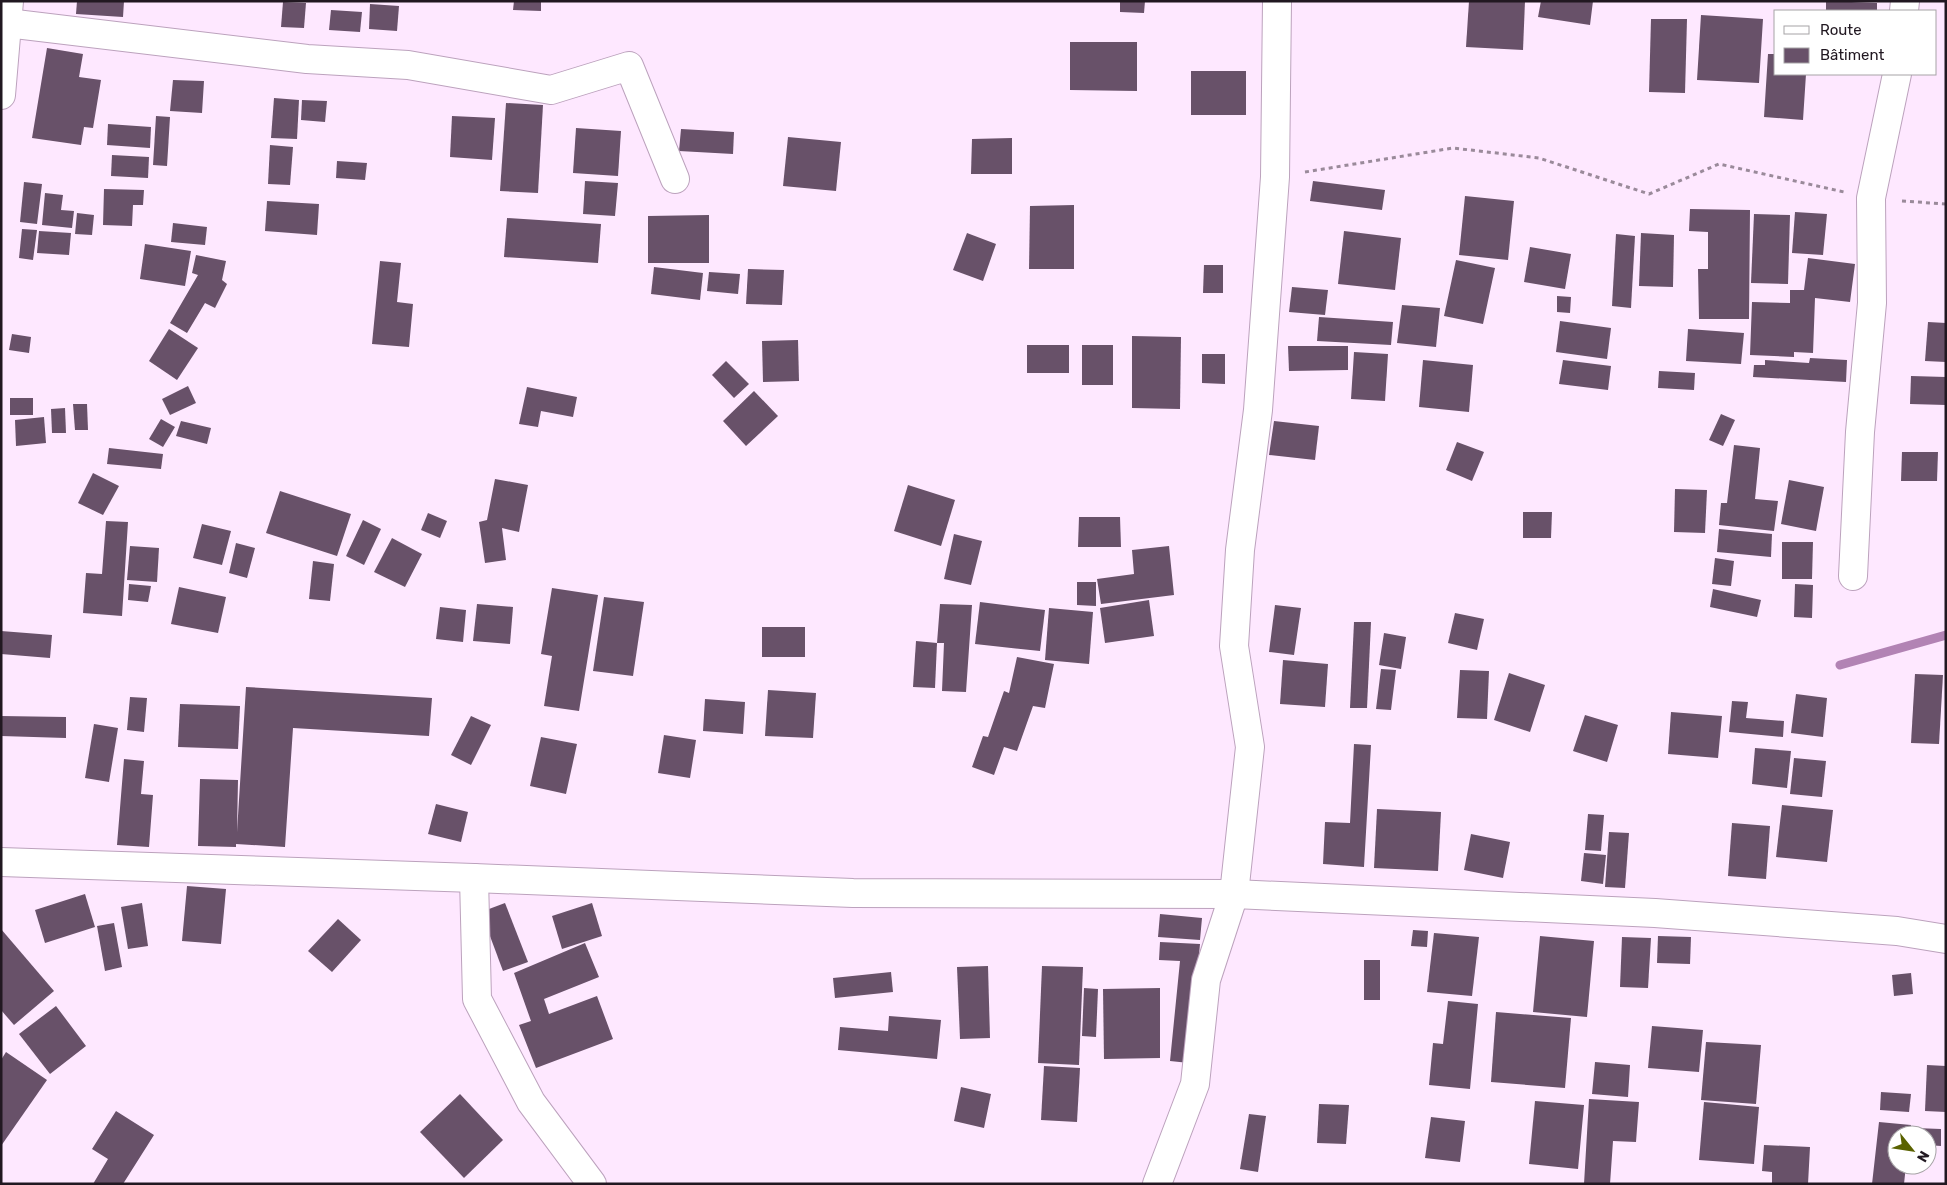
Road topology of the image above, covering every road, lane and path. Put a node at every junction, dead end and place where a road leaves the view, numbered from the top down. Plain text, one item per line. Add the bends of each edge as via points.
1 (1277, 1) edge
2 (5, 16) edge
3 (1897, 75) edge
4 (1, 95) edge
5 (1274, 177) junction
6 (675, 179) dead end
7 (1871, 198) junction
8 (1946, 204) edge
9 (1853, 576) dead end
10 (1, 862) edge
11 (474, 878) junction
12 (1234, 894) junction
13 (1946, 939) edge
14 (592, 1184) edge
15 (1157, 1184) edge

1 - 5 street
2 - 4 street
2 - 6 street via 307,59 408,65 551,90 629,66
3 - 7 street
5 - 7 path via 1453,148 1539,158 1648,194 1719,164
5 - 12 street via 1258,410 1240,550 1234,646 1250,747
7 - 8 path
7 - 9 street via 1872,303 1860,432
10 - 11 street
11 - 12 street via 853,894
11 - 14 street via 478,999 532,1102
12 - 13 street via 1655,913 1897,931
12 - 15 street via 1206,980 1195,1084

